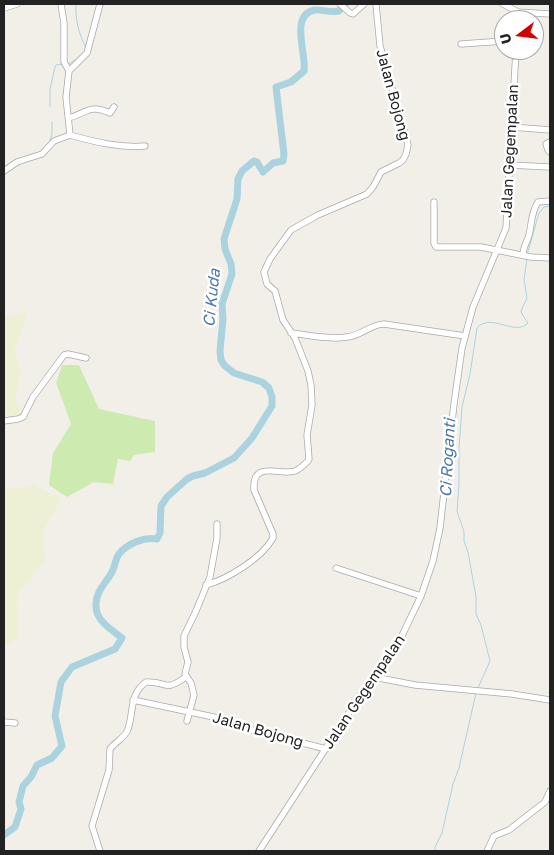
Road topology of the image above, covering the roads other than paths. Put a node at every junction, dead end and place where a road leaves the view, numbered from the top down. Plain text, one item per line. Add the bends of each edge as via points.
1 (17, 4) edge
2 (61, 4) edge
3 (100, 4) edge
4 (364, 4) edge
5 (376, 4) edge
6 (503, 4) edge
7 (341, 5) edge
8 (4, 8) edge
9 (514, 10) edge
10 (494, 42) edge
11 (461, 44) dead end
12 (515, 60) edge
13 (66, 67) junction
14 (114, 107) dead end
15 (69, 118) junction
16 (512, 126) junction
17 (550, 130) edge
18 (70, 135) junction
19 (550, 142) edge
20 (145, 146) dead end
21 (550, 152) edge
22 (509, 165) junction
23 (550, 167) edge
24 (4, 170) edge
25 (550, 201) edge
26 (434, 202) dead end
27 (497, 250) junction
28 (527, 256) junction
29 (550, 258) edge
30 (291, 333) junction
31 (465, 336) junction
32 (86, 358) dead end
33 (4, 421) edge
34 (217, 524) dead end
35 (336, 568) dead end
36 (206, 585) junction
37 (421, 596) junction
38 (374, 677) junction
39 (186, 678) junction
40 (133, 700) junction
41 (550, 700) edge
42 (189, 711) junction
43 (187, 721) dead end
44 (4, 722) edge
45 (15, 723) dead end
46 (326, 749) junction
47 (550, 791) edge
48 (100, 851) edge
49 (259, 851) edge
50 (487, 851) edge

1 - 8 street
2 - 13 street
3 - 13 street via 87,53
4 - 7 street via 354,14
5 - 30 street, Jalan Bojong via 380,46 408,145 406,154 399,164 381,172 367,194 291,230 270,259 264,276 275,291 283,320
6 - 9 street
10 - 11 street
12 - 16 street, Jalan Gegempalan
13 - 15 street
14 - 15 street via 110,113 95,108
15 - 18 street
16 - 17 street
16 - 22 street, Jalan Gegempalan
18 - 20 street via 106,144
18 - 24 street via 54,141 42,154
19 - 21 street via 546,144
22 - 23 street
22 - 27 street, Jalan Gegempalan via 506,228
25 - 28 street via 538,202 535,208 523,247
26 - 27 street via 436,247
27 - 28 street
27 - 31 street, Jalan Gegempalan via 473,307
28 - 29 street
30 - 31 street via 346,338 384,324
30 - 36 street, Jalan Bojong via 304,358 311,385 312,410 306,441 309,459 294,471 266,471 255,478 254,490 274,538 260,554 237,571
31 - 37 street, Jalan Gegempalan via 440,528
32 - 33 street via 64,355 23,416
34 - 36 street via 212,569
35 - 37 street
36 - 39 street via 184,636 188,662
37 - 38 street, Jalan Gegempalan via 398,644
38 - 41 street via 415,685
38 - 46 street, Jalan Gegempalan
39 - 40 street via 168,686 146,682
39 - 42 street via 194,695
40 - 42 street, Jalan Bojong
40 - 48 street via 128,730 110,749 109,770 93,822
42 - 43 street
42 - 46 street, Jalan Bojong
44 - 45 street
46 - 49 street, Jalan Gegempalan
47 - 50 street via 545,802 509,830 494,836

